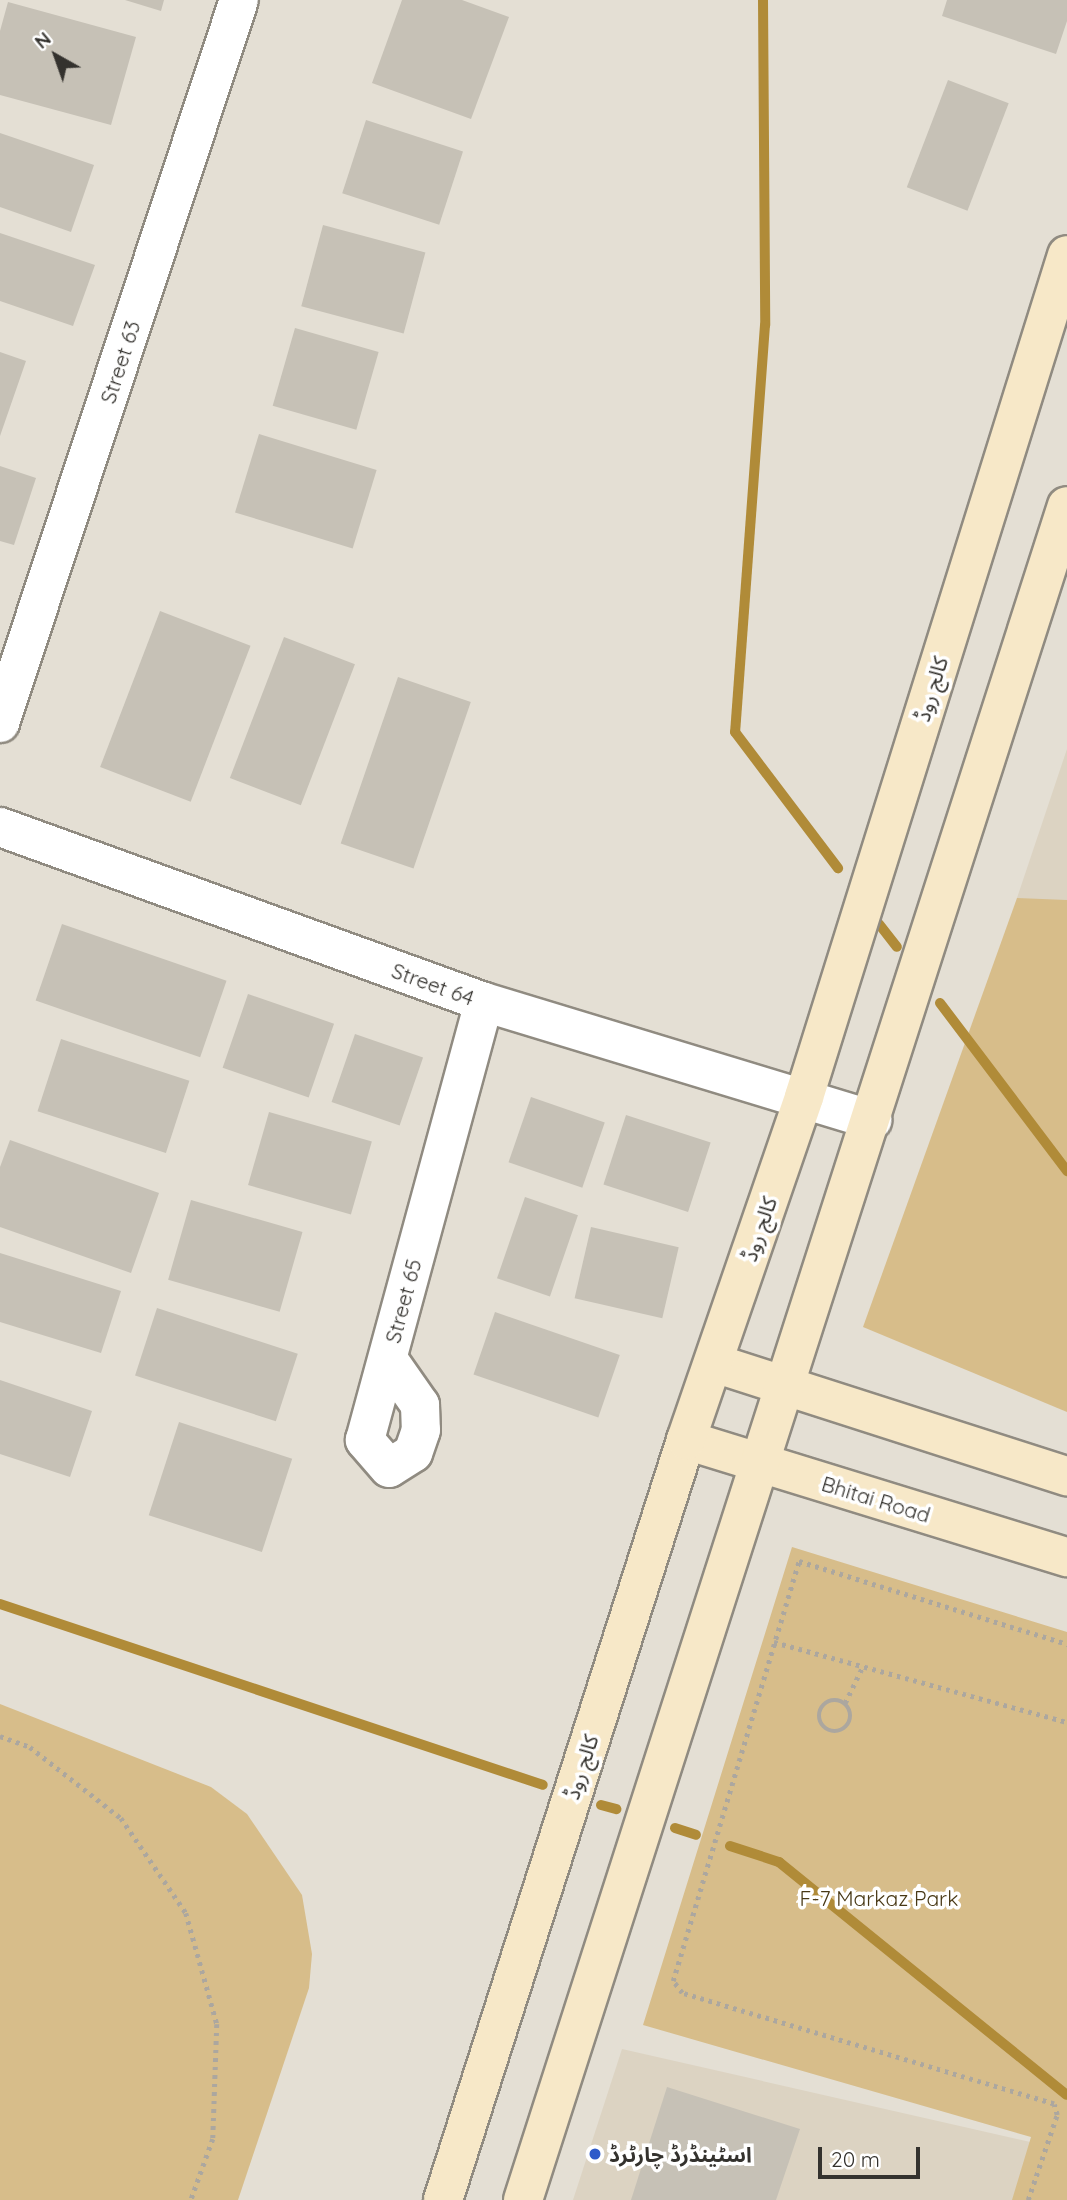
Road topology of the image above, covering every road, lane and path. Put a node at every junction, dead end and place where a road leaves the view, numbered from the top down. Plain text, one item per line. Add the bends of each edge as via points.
1 (239, 0) edge
2 (1067, 255) edge
3 (1067, 506) edge
4 (0, 723) edge
5 (0, 827) edge
6 (484, 1002) junction
7 (804, 1097) junction
8 (872, 1120) junction
9 (714, 1363) junction
10 (393, 1365) dead end
11 (787, 1386) junction
12 (686, 1440) junction
13 (760, 1464) junction
14 (1067, 1476) edge
15 (1067, 1558) edge
16 (774, 1642) junction
17 (1067, 1644) edge
18 (863, 1666) junction
19 (845, 1703) junction
20 (1067, 1722) edge
21 (0, 1736) edge
22 (191, 2200) edge
23 (443, 2200) edge
24 (523, 2200) edge
25 (1028, 2200) edge

1 - 4 street, Street 63
2 - 7 street, کالج روڈ
3 - 8 street
5 - 6 street, Street 64
6 - 7 street, Street 64
6 - 10 street, Street 65 via 365,1440 389,1468 413,1453 421,1430 420,1405
7 - 8 street, Street 64
7 - 9 street, کالج روڈ
8 - 11 street
9 - 11 street
9 - 12 street, کالج روڈ
11 - 13 street
11 - 14 street
12 - 13 street, Bhitai Road
12 - 23 street, کالج روڈ
13 - 15 street, Bhitai Road
13 - 24 street
16 - 17 path via 799,1561
16 - 18 path
16 - 25 path via 673,1981 682,1993 1054,2104 1057,2115
18 - 19 path
18 - 20 path
19 - 19 path via 822,1706 827,1729 847,1727 851,1717
21 - 22 path via 30,1747 121,1818 186,1913 218,2024 213,2139

